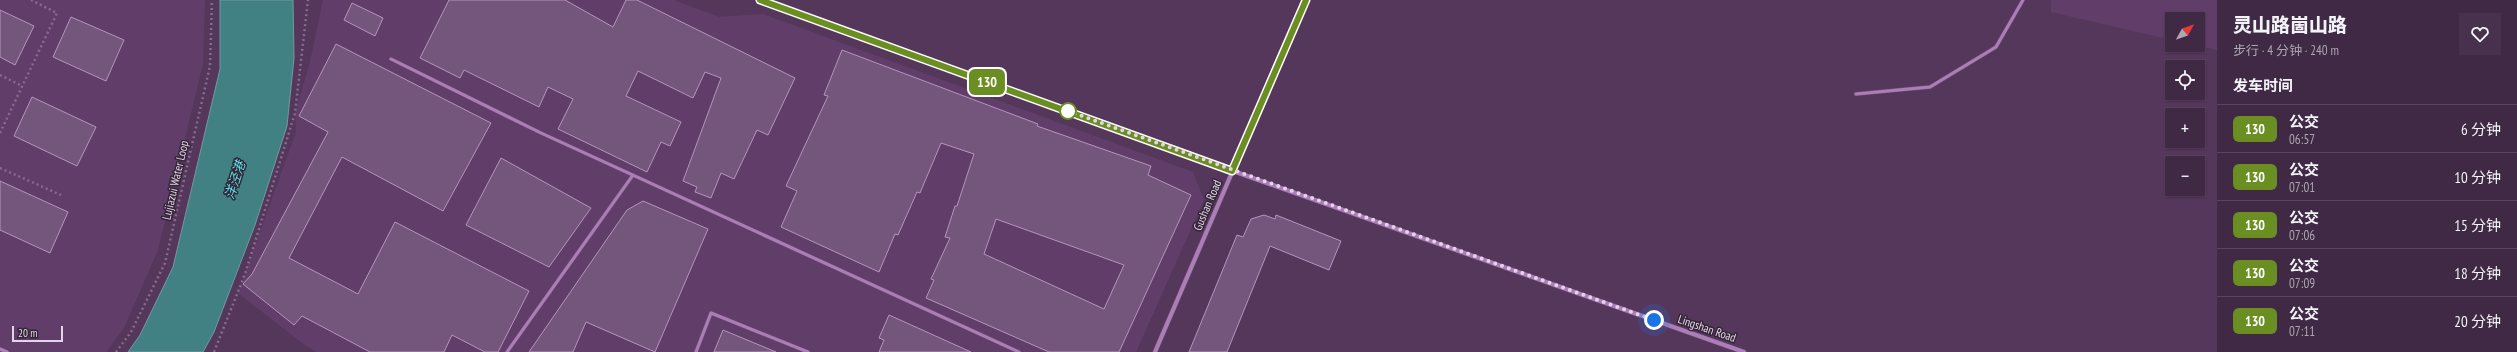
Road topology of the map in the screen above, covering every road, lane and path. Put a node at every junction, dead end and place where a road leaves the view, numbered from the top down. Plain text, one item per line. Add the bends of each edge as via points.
1 (31, 0) edge
2 (212, 0) edge
3 (308, 0) edge
4 (760, 0) edge
5 (1306, 0) edge
6 (2023, 0) edge
7 (391, 59) dead end
8 (0, 75) edge
9 (22, 86) junction
10 (1856, 94) dead end
11 (0, 133) edge
12 (0, 168) edge
13 (1232, 171) junction
14 (633, 175) junction
15 (61, 195) dead end
16 (0, 349) edge
17 (6, 352) edge
18 (116, 352) edge
19 (214, 352) edge
20 (507, 352) edge
21 (696, 352) edge
22 (808, 352) edge
23 (1019, 352) edge
24 (1156, 352) edge
25 (1744, 352) edge

1 - 9 path via 57,12
2 - 18 path, Lujiazui Water Loop via 210,66 165,263 131,332
3 - 19 path via 295,113 245,274
4 - 13 street, Lingshan Road
5 - 13 street, Gushan Road
6 - 10 lane via 1996,47 1930,87
7 - 14 lane
8 - 9 path
9 - 11 path
12 - 15 path
13 - 24 street, Gushan Road
13 - 25 street, Lingshan Road
14 - 20 lane
14 - 23 lane
16 - 17 lane
21 - 22 lane via 711,313

